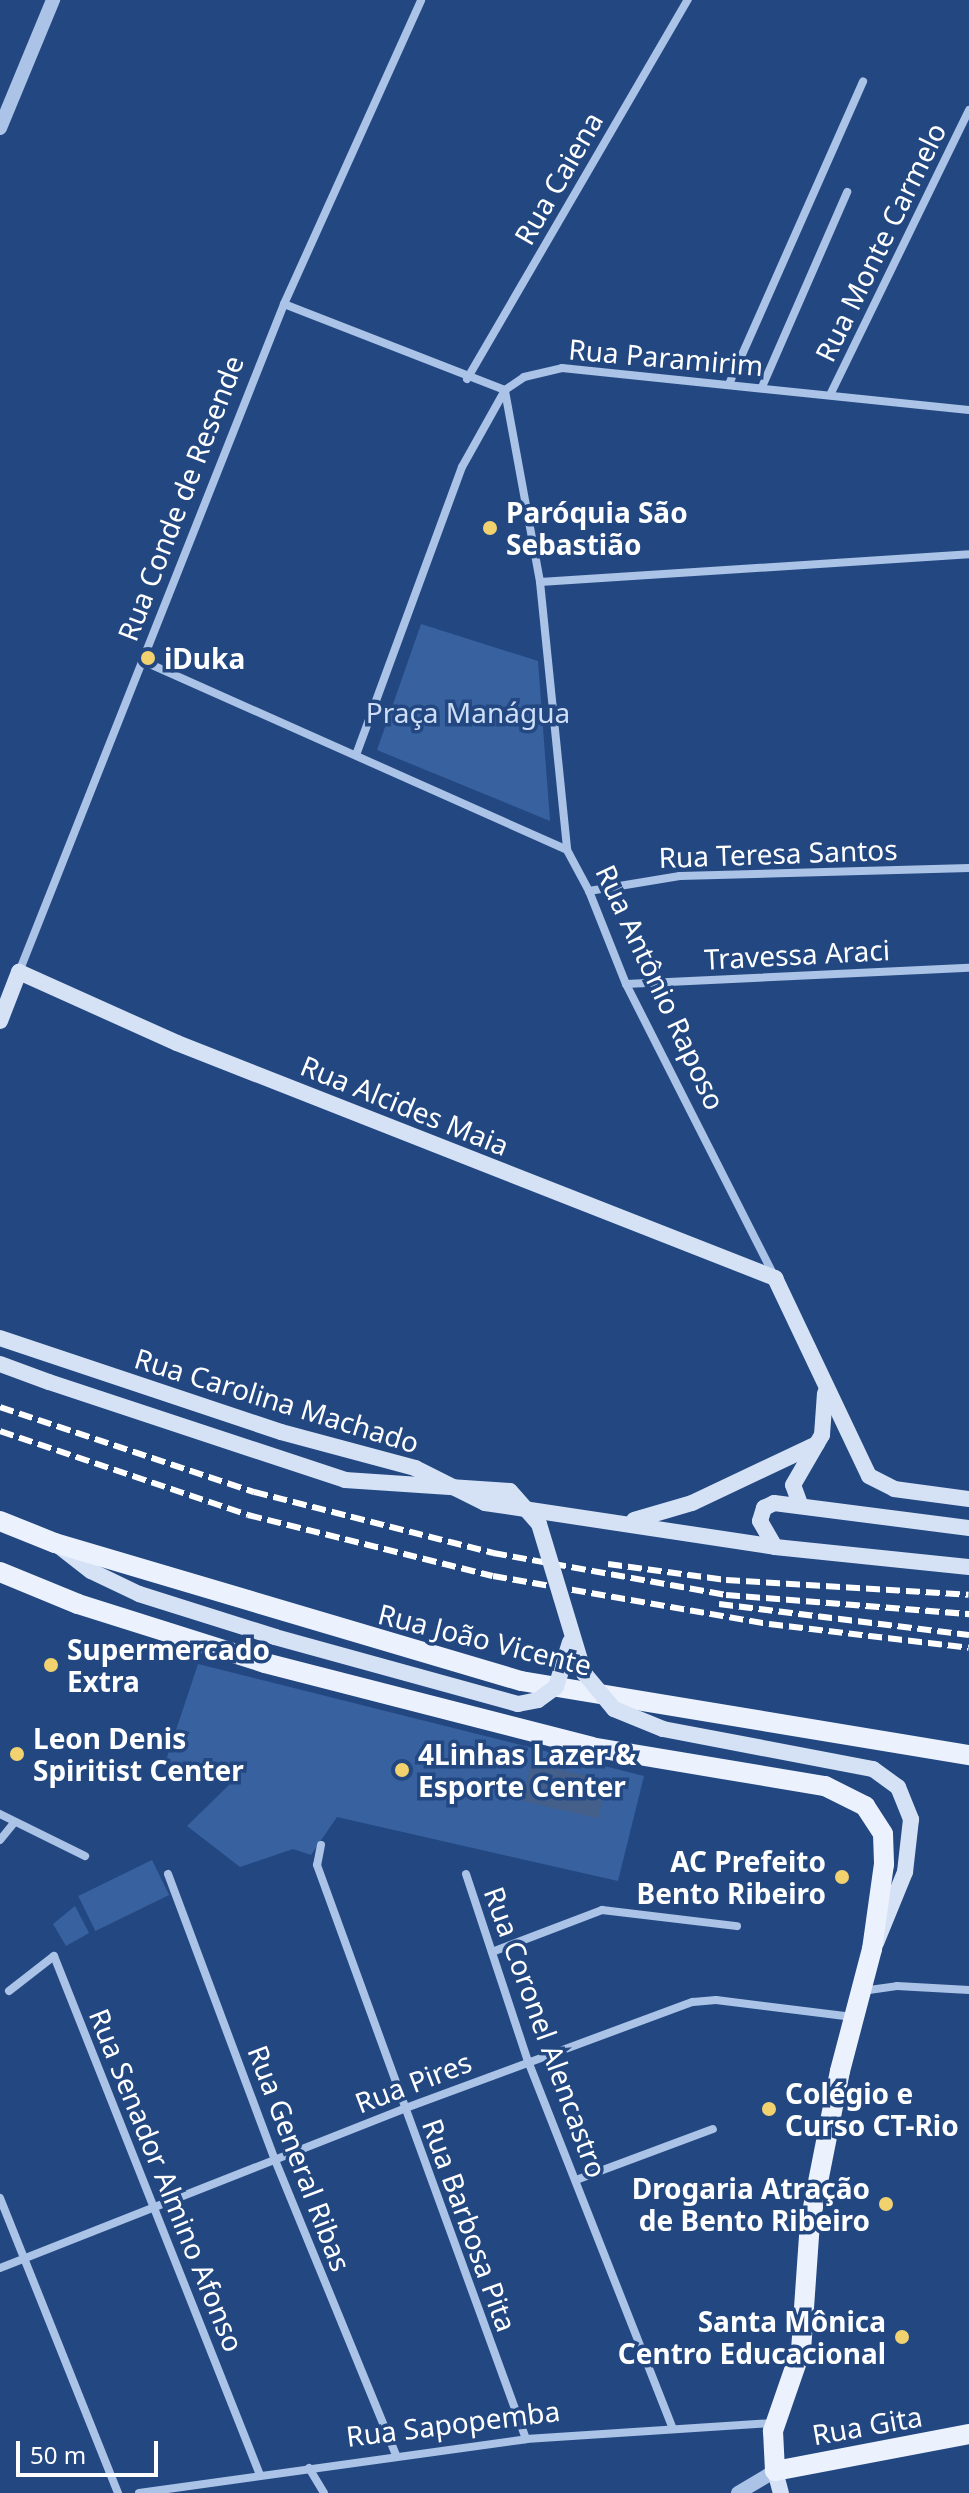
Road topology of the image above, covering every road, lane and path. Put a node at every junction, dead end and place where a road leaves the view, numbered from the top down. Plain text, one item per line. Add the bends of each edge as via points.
1 (53, 0) edge
2 (421, 0) edge
3 (688, 0) edge
4 (863, 81) dead end
5 (969, 110) edge
6 (0, 128) edge
7 (847, 192) dead end
8 (284, 304) junction
9 (467, 379) junction
10 (729, 384) junction
11 (762, 387) junction
12 (505, 390) junction
13 (831, 393) junction
14 (969, 410) edge
15 (969, 554) edge
16 (540, 582) junction
17 (143, 661) junction
18 (356, 755) junction
19 (567, 850) junction
20 (969, 868) edge
21 (589, 891) junction
22 (969, 968) edge
23 (19, 972) junction
24 (626, 984) junction
25 (0, 1021) edge
26 (775, 1278) junction
27 (0, 1338) edge
28 (0, 1364) edge
29 (825, 1390) junction
30 (817, 1444) junction
31 (969, 1499) edge
32 (800, 1504) junction
33 (0, 1521) edge
34 (618, 1522) junction
35 (969, 1528) edge
36 (55, 1543) junction
37 (775, 1547) junction
38 (969, 1567) edge
39 (0, 1572) edge
40 (570, 1641) junction
41 (427, 1656) junction
42 (418, 1704) junction
43 (969, 1755) edge
44 (0, 1814) edge
45 (14, 1823) junction
46 (0, 1840) edge
47 (321, 1845) dead end
48 (85, 1856) dead end
49 (168, 1874) dead end
50 (466, 1874) dead end
51 (737, 1926) dead end
52 (872, 1949) junction
53 (492, 1952) junction
54 (969, 1990) edge
55 (9, 1991) dead end
56 (860, 1991) junction
57 (853, 2017) junction
58 (528, 2061) junction
59 (403, 2109) junction
60 (713, 2129) dead end
61 (275, 2160) junction
62 (576, 2180) junction
63 (0, 2198) edge
64 (154, 2208) junction
65 (24, 2259) junction
66 (0, 2268) edge
67 (776, 2423) junction
68 (672, 2427) junction
69 (969, 2434) edge
70 (526, 2439) junction
71 (396, 2455) junction
72 (309, 2468) junction
73 (775, 2471) junction
74 (260, 2475) junction
75 (118, 2493) edge
76 (139, 2493) edge
77 (324, 2493) edge
78 (738, 2493) edge
79 (781, 2493) edge

1 - 6 street
2 - 8 street, Rua Conde de Resende
3 - 9 street, Rua Caiena
4 - 10 street
5 - 13 street, Rua Monte Carmelo
7 - 11 street
8 - 9 street
8 - 17 street, Rua Conde de Resende
9 - 12 street
10 - 11 street, Rua Paramirim
10 - 12 street, Rua Paramirim via 562,368 536,371
11 - 13 street, Rua Paramirim
12 - 16 street
12 - 18 street via 462,467
13 - 14 street, Rua Paramirim
15 - 16 street
16 - 19 street
17 - 18 street, Rua Antônio Raposo
17 - 23 street, Rua Conde de Resende
18 - 19 street, Rua Antônio Raposo
19 - 21 street, Rua Antônio Raposo
20 - 21 street, Rua Teresa Santos via 680,876
21 - 24 street, Rua Antônio Raposo
22 - 24 street, Travessa Araci
23 - 25 main road, Rua Conde de Resende
23 - 26 main road, Rua Alcides Maia via 177,1043
24 - 26 street, Rua Antônio Raposo
26 - 29 main road, Rua Antônio Raposo
27 - 34 main road, Rua Carolina Machado via 281,1432 415,1468 485,1503
28 - 40 main road, bridge via 345,1480 510,1491 539,1524
29 - 30 main road, Rua Antônio Raposo via 824,1427
29 - 31 main road, Rua Antônio Raposo via 874,1481
30 - 32 main road, Rua Antônio Raposo via 793,1485
30 - 34 main road via 677,1509
32 - 35 main road
32 - 37 main road via 774,1503 762,1511 763,1531
33 - 36 main road, Rua João Vicente
34 - 37 main road, Rua Carolina Machado
36 - 40 main road, bridge via 91,1571 139,1594 518,1704 538,1700 556,1687
36 - 41 main road, Rua João Vicente
37 - 38 main road, Rua Carolina Machado
39 - 42 main road via 78,1604
40 - 52 main road, bridge via 589,1683 629,1718 873,1769 898,1787 911,1819 905,1872
41 - 42 main road via 438,1683
41 - 43 main road, Rua João Vicente via 577,1692
42 - 52 main road via 591,1747 835,1789 861,1802 879,1824 885,1851
44 - 45 street
45 - 46 street
45 - 48 street
47 - 59 street, Rua Barbosa Pita via 317,1865
49 - 61 street, Rua General Ribas
50 - 53 street, Rua Coronel Alencastro
51 - 53 street via 602,1910
52 - 56 main road
53 - 58 street, Rua Coronel Alencastro
54 - 56 street via 897,1986
55 - 64 street, Rua Senador Almino Afonso via 54,1956
56 - 57 main road
57 - 58 street, Rua Pires via 704,2000
57 - 67 main road via 810,2222 798,2364
58 - 59 street, Rua Pires
58 - 62 street, Rua Coronel Alencastro
59 - 61 street, Rua Pires
59 - 70 street, Rua Barbosa Pita
60 - 62 street
61 - 64 street, Rua Pires
61 - 71 street, Rua General Ribas
62 - 68 street, Rua Coronel Alencastro
63 - 65 street
64 - 65 street, Rua Pires
64 - 74 street, Rua Senador Almino Afonso
65 - 66 street, Rua Pires
65 - 75 street
67 - 68 street, Rua Sapopemba
67 - 73 main road
68 - 70 street, Rua Sapopemba
69 - 73 main road, Rua Gita
70 - 71 street, Rua Sapopemba
71 - 72 street, Rua Sapopemba
72 - 74 street, Rua Sapopemba
72 - 77 street
73 - 78 street
73 - 79 main road
74 - 76 street, Rua Sapopemba

